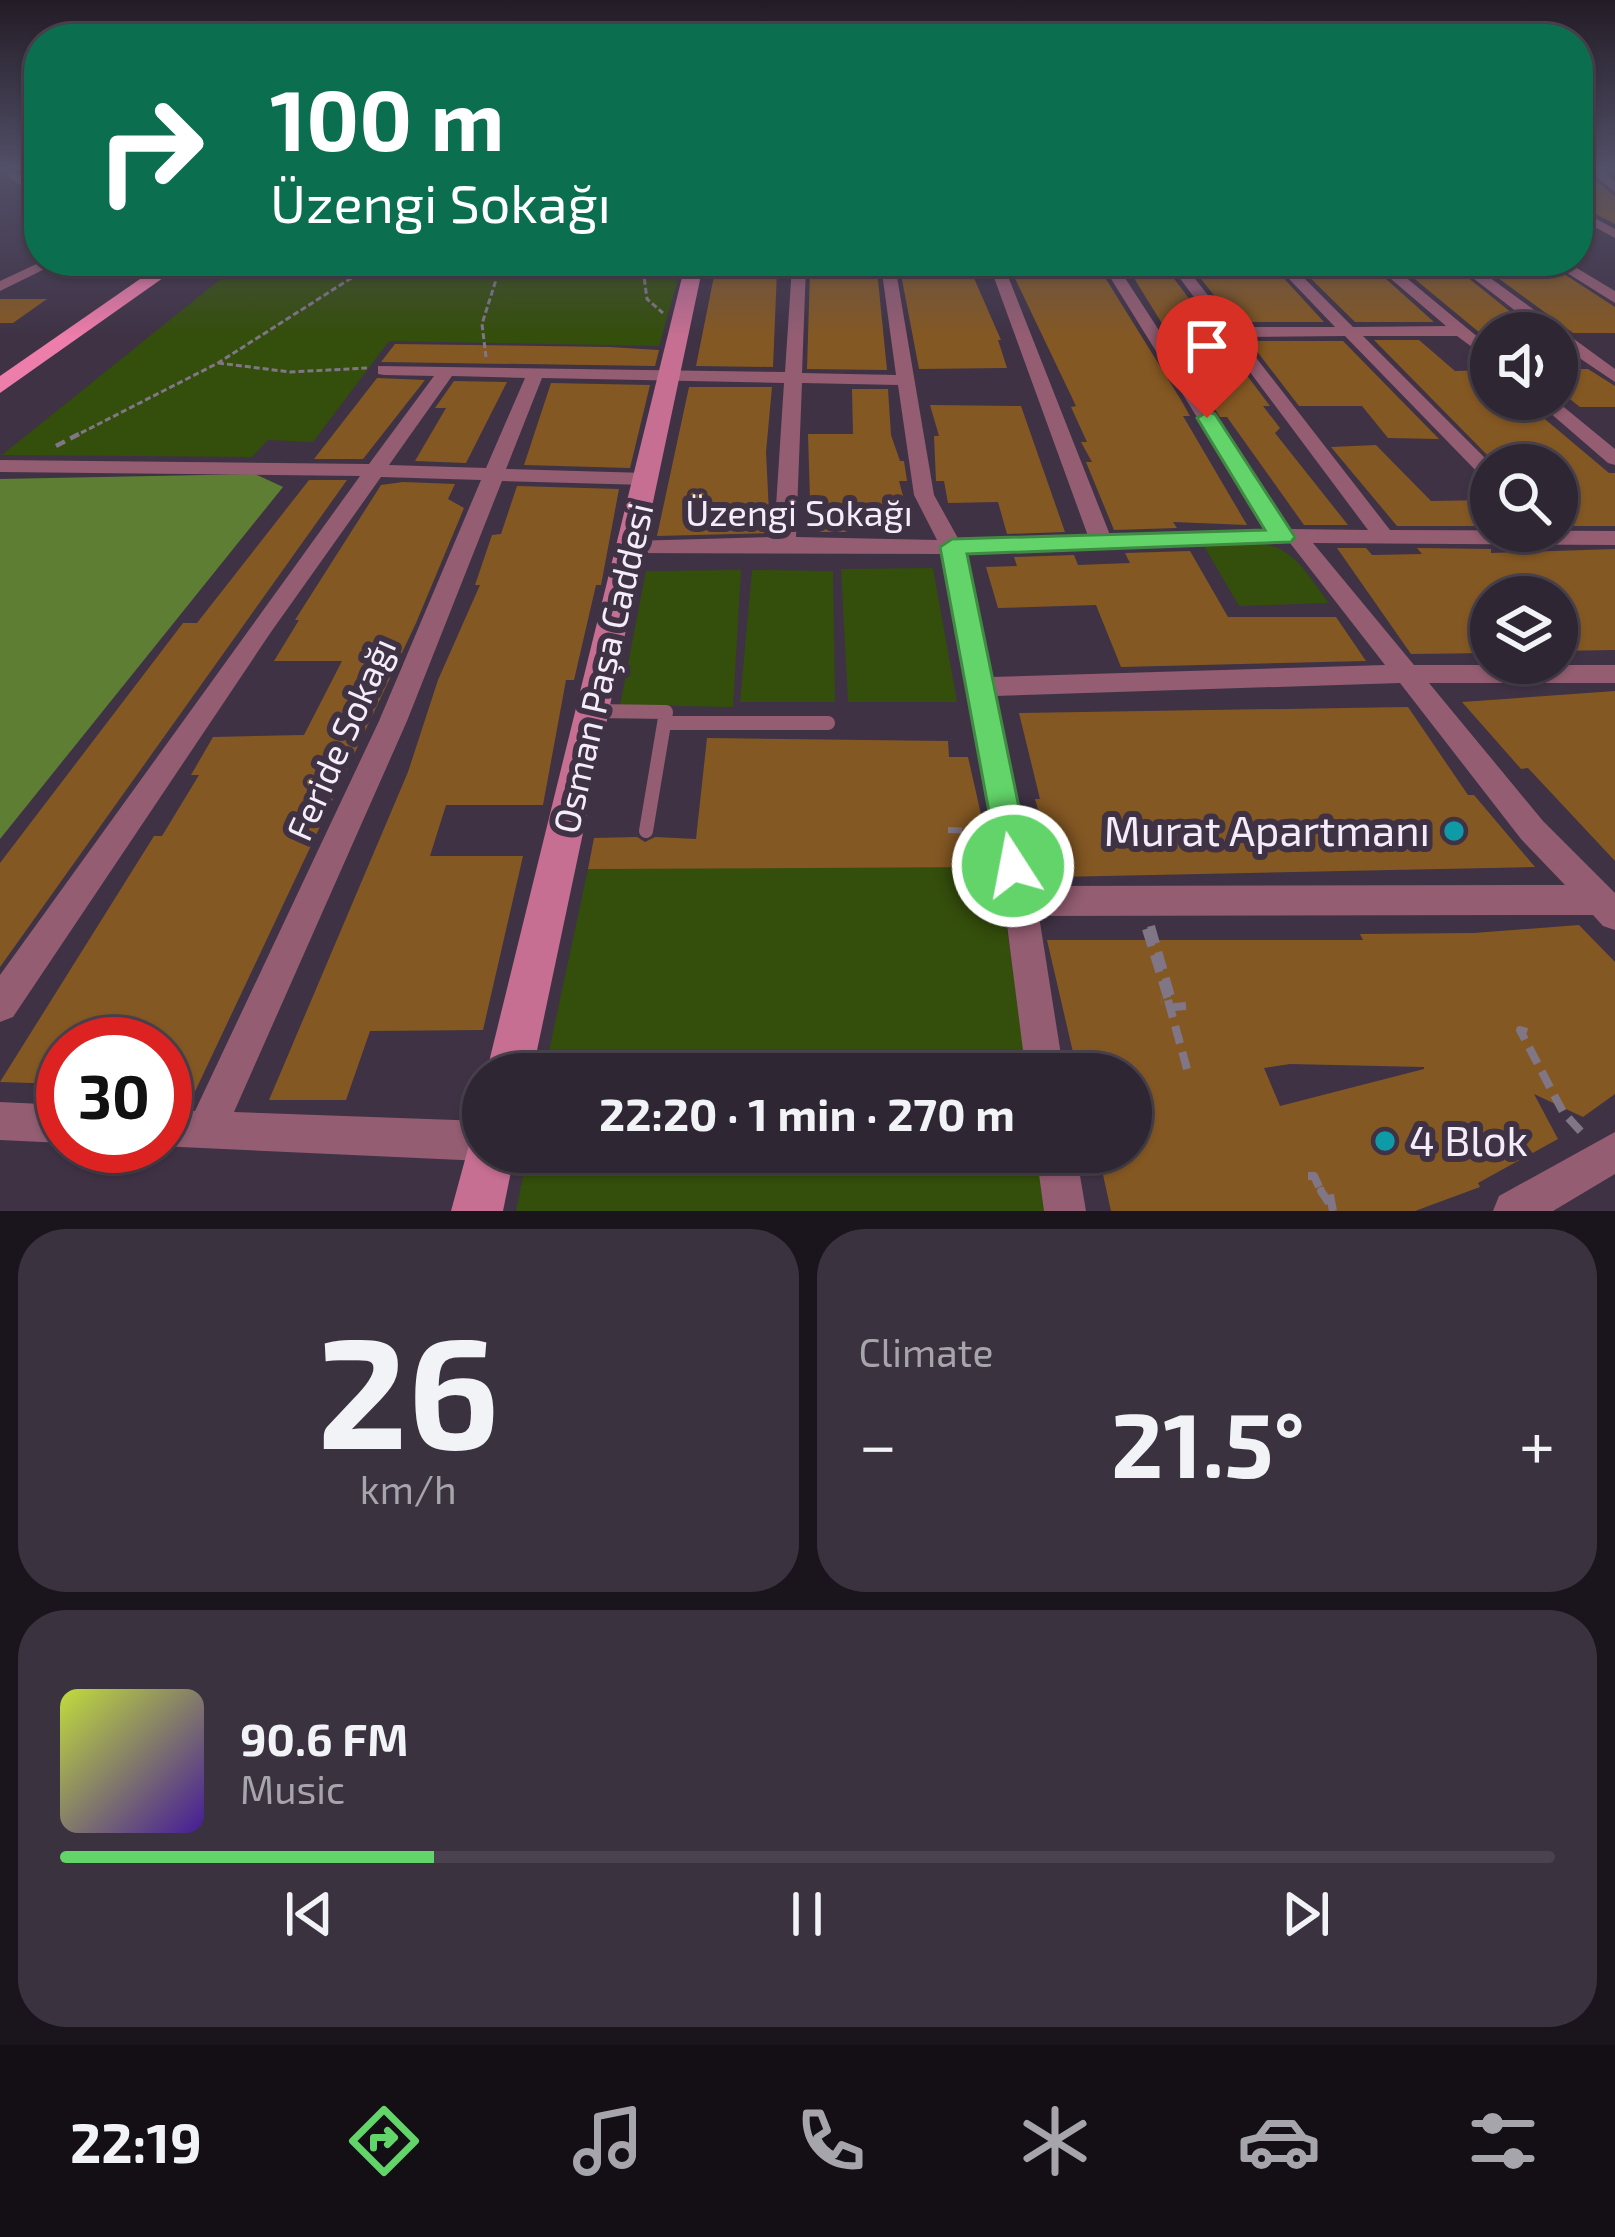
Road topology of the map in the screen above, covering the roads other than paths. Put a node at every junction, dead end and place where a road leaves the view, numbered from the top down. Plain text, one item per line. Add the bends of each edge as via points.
1 (128, 276) edge
2 (157, 276) edge
3 (692, 276) edge
4 (797, 276) edge
5 (889, 276) edge
6 (1001, 276) edge
7 (1118, 276) edge
8 (1185, 276) edge
9 (1294, 276) edge
10 (1394, 276) edge
11 (1478, 276) edge
12 (1579, 276) edge
13 (1615, 298) edge
14 (1525, 312) edge
15 (1348, 331) junction
16 (1460, 331) junction
17 (1228, 332) junction
18 (1470, 339) edge
19 (1578, 351) edge
20 (0, 363) edge
21 (384, 370) road end
22 (447, 371) junction
23 (535, 374) junction
24 (669, 376) junction
25 (1615, 377) edge
26 (790, 378) junction
27 (906, 380) junction
28 (0, 386) edge
29 (1568, 420) edge
30 (1470, 455) edge
31 (1615, 459) edge
32 (3, 466) edge
33 (374, 471) junction
34 (490, 475) junction
35 (646, 479) junction
36 (1289, 536) junction
37 (1470, 536) edge
38 (1578, 536) edge
39 (1386, 538) junction
40 (1615, 538) edge
41 (1101, 540) junction
42 (785, 544) junction
43 (952, 547) junction
44 (630, 548) junction
45 (1403, 674) junction
46 (1615, 674) edge
47 (980, 687) junction
48 (594, 711) junction
49 (664, 723) junction
50 (827, 723) dead end
51 (646, 831) dead end
52 (1020, 901) junction
53 (1607, 907) edge
54 (0, 1005) edge
55 (513, 1053) edge
56 (1042, 1053) edge
57 (0, 1121) edge
58 (36, 1123) edge
59 (192, 1131) edge
60 (206, 1132) junction
61 (462, 1140) edge
62 (1610, 1155) edge
63 (485, 1173) edge
64 (1059, 1173) edge
65 (477, 1211) edge
66 (1065, 1211) edge
67 (1514, 1211) edge

1 - 20 main road
2 - 28 main road
3 - 24 main road, Osman Paşa Caddesi
4 - 26 street
5 - 27 street
6 - 41 street
7 - 36 street
8 - 17 street
9 - 15 street
10 - 16 street
11 - 14 street
12 - 13 street
15 - 16 street
15 - 17 street
15 - 30 street
16 - 18 street
17 - 39 street
19 - 25 street
21 - 22 street
22 - 23 street
22 - 33 street
23 - 24 street
23 - 34 street, Feride Sokağı
24 - 26 street
24 - 35 main road, Osman Paşa Caddesi
26 - 27 street
26 - 42 street
27 - 43 street via 924,495
29 - 31 street
32 - 33 street
33 - 34 street
33 - 54 street
34 - 35 street
34 - 60 street, Feride Sokağı via 456,576
35 - 44 main road, Osman Paşa Caddesi
36 - 39 street, Üzengi Sokağı
36 - 41 street, Üzengi Sokağı
36 - 45 street
37 - 39 street, Üzengi Sokağı
38 - 40 street, Üzengi Sokağı
41 - 43 street, Üzengi Sokağı
42 - 43 street, Üzengi Sokağı
42 - 44 street, Üzengi Sokağı
43 - 47 street
44 - 48 main road, Osman Paşa Caddesi
45 - 46 street
45 - 47 street
45 - 53 street
47 - 52 street
48 - 49 lane via 666,712
48 - 55 main road, Osman Paşa Caddesi
49 - 50 lane
49 - 51 lane
52 - 53 street
52 - 56 street
57 - 58 street
59 - 60 street
60 - 61 street
62 - 67 street
63 - 65 main road
64 - 66 street

